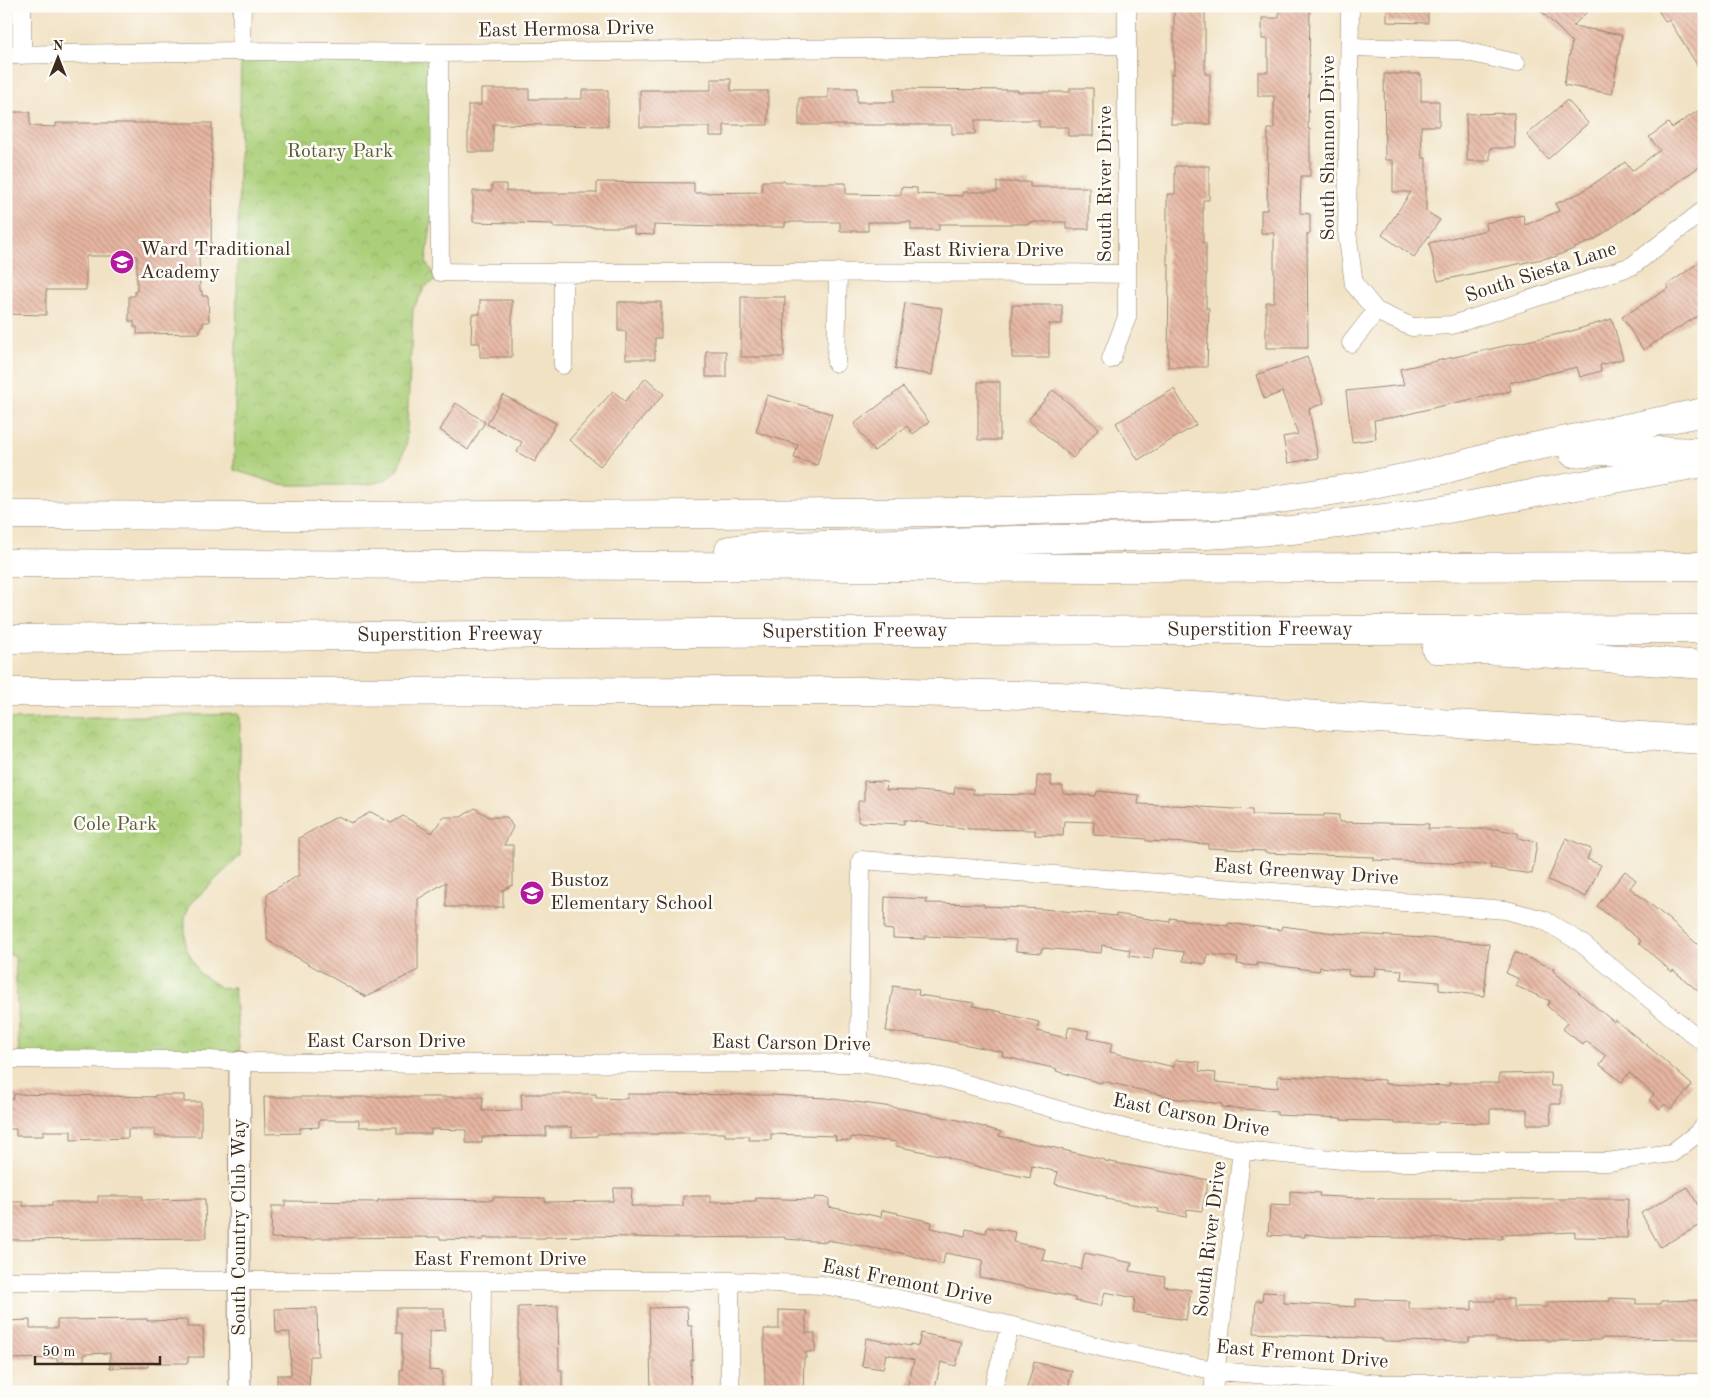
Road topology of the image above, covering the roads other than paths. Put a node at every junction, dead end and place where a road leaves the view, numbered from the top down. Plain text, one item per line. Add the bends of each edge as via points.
1 (22, 6) edge
2 (242, 6) edge
3 (1128, 6) edge
4 (1350, 6) edge
5 (1127, 45) junction
6 (1350, 47) junction
7 (242, 51) junction
8 (439, 53) junction
9 (14, 55) edge
10 (1516, 63) dead end
11 (1704, 210) edge
12 (838, 272) junction
13 (563, 274) junction
14 (1127, 274) junction
15 (1376, 311) junction
16 (1351, 343) dead end
17 (1111, 359) dead end
18 (836, 363) dead end
19 (563, 365) dead end
20 (1704, 412) edge
21 (1704, 452) edge
22 (1704, 463) edge
23 (1443, 470) junction
24 (6, 515) edge
25 (6, 563) edge
26 (614, 565) junction
27 (1704, 566) edge
28 (1704, 629) edge
29 (943, 631) junction
30 (6, 639) edge
31 (1704, 665) edge
32 (6, 692) edge
33 (1704, 740) edge
34 (1704, 1043) edge
35 (6, 1059) edge
36 (240, 1062) junction
37 (859, 1063) junction
38 (1704, 1126) edge
39 (1242, 1150) junction
40 (6, 1281) edge
41 (239, 1281) junction
42 (482, 1281) junction
43 (730, 1281) junction
44 (1010, 1326) junction
45 (1217, 1371) junction
46 (1704, 1383) edge
47 (240, 1392) edge
48 (481, 1392) edge
49 (730, 1392) edge
50 (992, 1392) edge
51 (1213, 1392) edge

1 - 9 street
2 - 7 street
3 - 5 street, South River Drive
4 - 6 street, South Shannon Drive
5 - 8 street, East Hermosa Drive
5 - 14 street, South River Drive
6 - 10 street via 1459,50
6 - 15 street, South Shannon Drive via 1346,232 1354,284
7 - 8 street, East Hermosa Drive
7 - 9 street, East Hermosa Drive
8 - 13 street, East Riviera Drive via 440,272
11 - 15 street, South Siesta Lane via 1632,266 1452,325 1412,327
12 - 13 street, East Riviera Drive
12 - 14 street, East Riviera Drive
12 - 18 street
13 - 19 street
14 - 17 street, South River Drive via 1127,317
15 - 16 street
20 - 23 highway via 1508,452
21 - 23 highway via 1598,451
22 - 26 highway via 1378,520 1291,530 751,547
23 - 24 highway via 1319,494 1226,505 964,512
25 - 26 highway
26 - 27 highway via 1100,568
28 - 29 highway, Superstition Freeway
29 - 30 highway, Superstition Freeway
29 - 31 highway via 1255,648 1467,649
32 - 33 highway via 868,691 992,694
34 - 37 street, East Greenway Drive via 1580,942 1544,920 1506,910 862,860
35 - 36 street, East Carson Drive
36 - 37 street, East Carson Drive
36 - 41 street, South Country Club Way
37 - 39 street, East Carson Drive via 941,1077 1127,1128
38 - 39 street, East Carson Drive via 1672,1153 1608,1162 1362,1162
39 - 45 street, South River Drive
40 - 41 street, East Fremont Drive
41 - 42 street, East Fremont Drive
41 - 47 street, South Country Club Way
42 - 43 street, East Fremont Drive
42 - 48 street
43 - 44 street, East Fremont Drive via 822,1285 892,1297
43 - 49 street
44 - 45 street, East Fremont Drive
44 - 50 street
45 - 46 street, East Fremont Drive via 1382,1384
45 - 51 street, South River Drive

